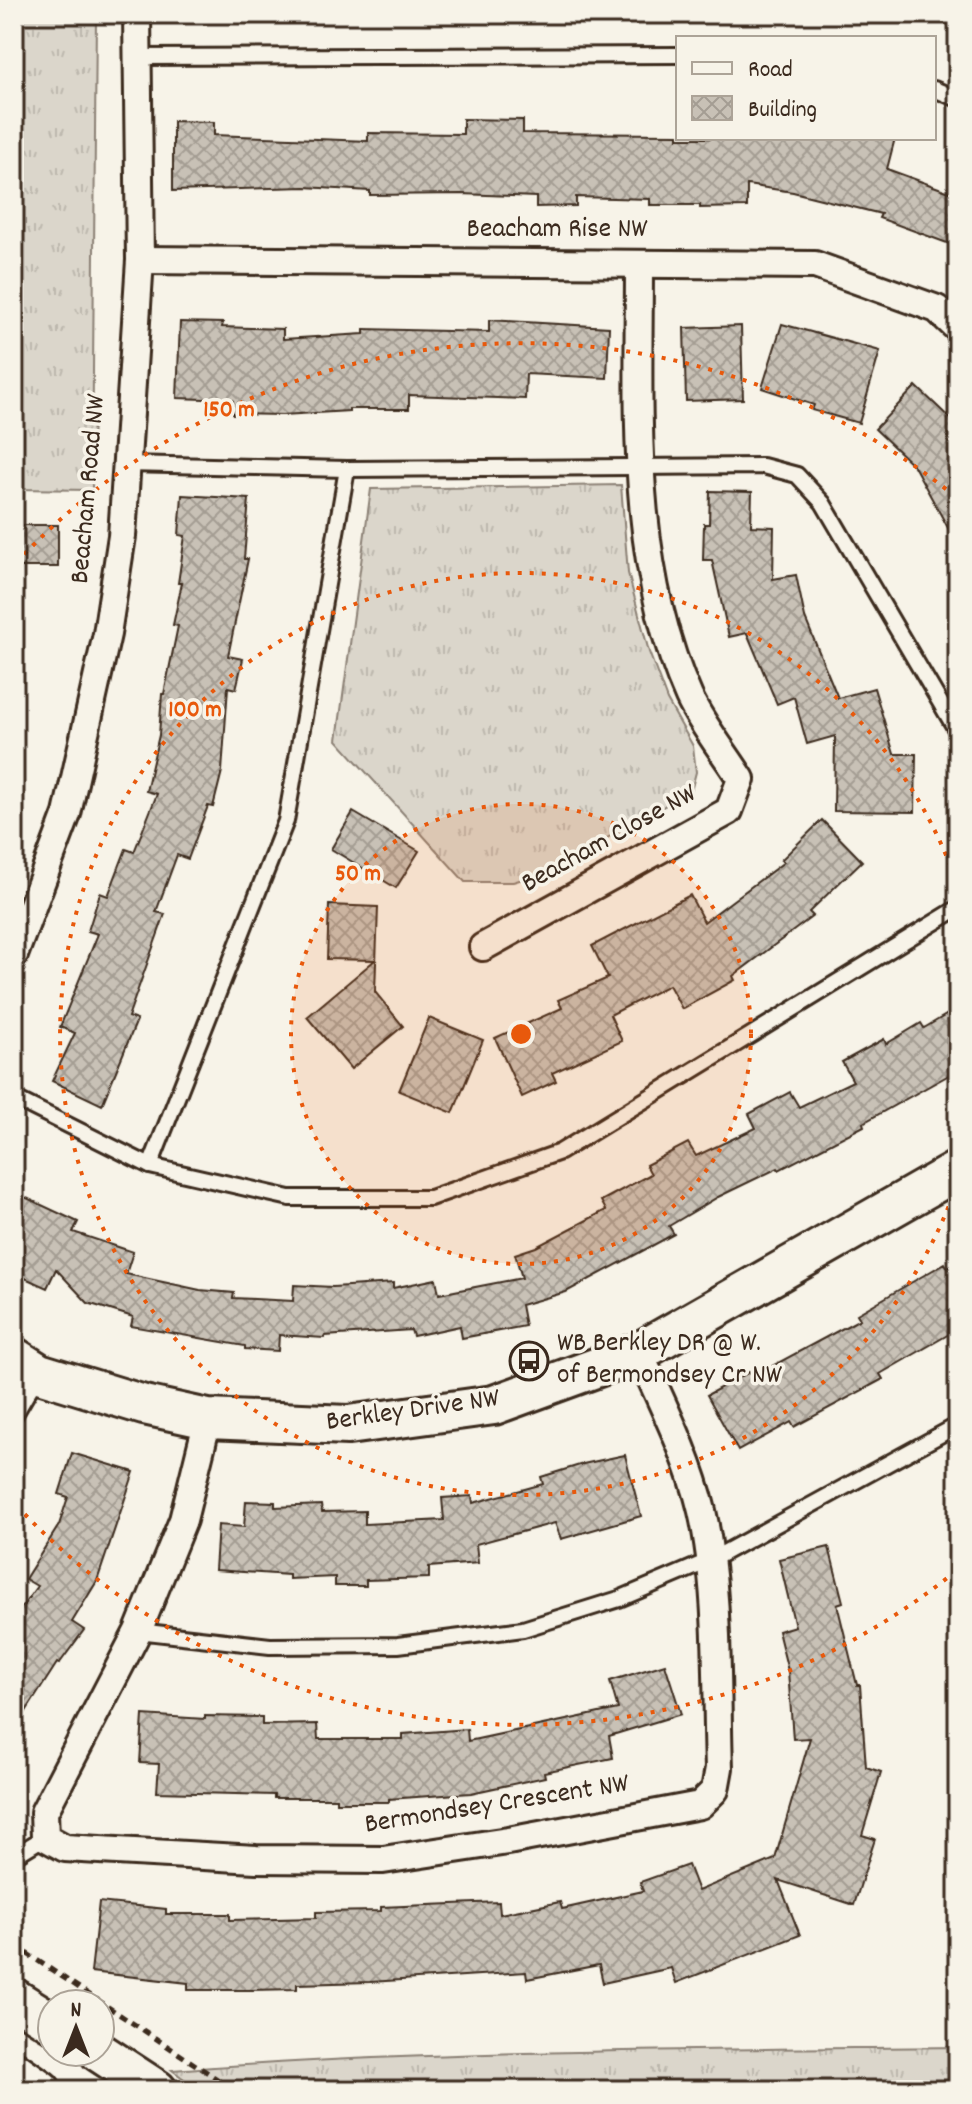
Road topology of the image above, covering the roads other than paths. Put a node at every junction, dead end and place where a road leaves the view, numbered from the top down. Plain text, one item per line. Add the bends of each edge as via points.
1 (137, 14) edge
2 (676, 55) edge
3 (137, 57) junction
4 (936, 90) edge
5 (958, 99) edge
6 (140, 260) junction
7 (639, 264) junction
8 (958, 329) edge
9 (127, 464) junction
10 (639, 467) junction
11 (347, 469) junction
12 (958, 733) edge
13 (958, 908) edge
14 (483, 947) dead end
15 (14, 955) edge
16 (14, 1098) edge
17 (150, 1166) junction
18 (958, 1170) edge
19 (639, 1352) junction
20 (27, 1365) edge
21 (14, 1416) edge
22 (208, 1419) junction
23 (958, 1425) edge
24 (711, 1560) junction
25 (138, 1631) junction
26 (45, 1837) junction
27 (14, 1856) edge
28 (14, 1998) edge
29 (36, 2012) edge
30 (116, 2063) edge
31 (14, 2071) edge
32 (41, 2090) edge
33 (157, 2090) edge

1 - 3 street, Beacham Road NW
2 - 3 lane
3 - 6 street, Beacham Road NW
4 - 5 lane
6 - 7 street, Beacham Rise NW
6 - 9 street, Beacham Road NW
7 - 8 street, Beacham Rise NW via 815,265 937,309
7 - 10 street, Beacham Close NW
9 - 11 lane
9 - 15 street, Beacham Road NW via 107,634 67,814
10 - 11 lane
10 - 12 lane via 763,466 797,475 823,503
10 - 14 street, Beacham Close NW via 658,609 690,698 741,779 729,811
11 - 17 lane via 286,821
13 - 17 lane via 560,1152 430,1198 290,1198
16 - 17 lane
18 - 19 street, Berkley Drive NW
19 - 22 street, Berkley Drive NW via 494,1405 348,1425
19 - 24 street, Bermondsey Crescent NW via 687,1462
20 - 21 lane
20 - 22 street, Berkley Drive NW via 144,1405
22 - 25 street via 183,1520
23 - 24 lane
24 - 25 lane via 619,1599 523,1629 398,1645 270,1646
24 - 26 street, Bermondsey Crescent NW via 719,1768 715,1790 700,1805 383,1860 65,1848
25 - 26 street via 44,1812
26 - 27 lane
28 - 29 street
30 - 33 street
31 - 32 street

